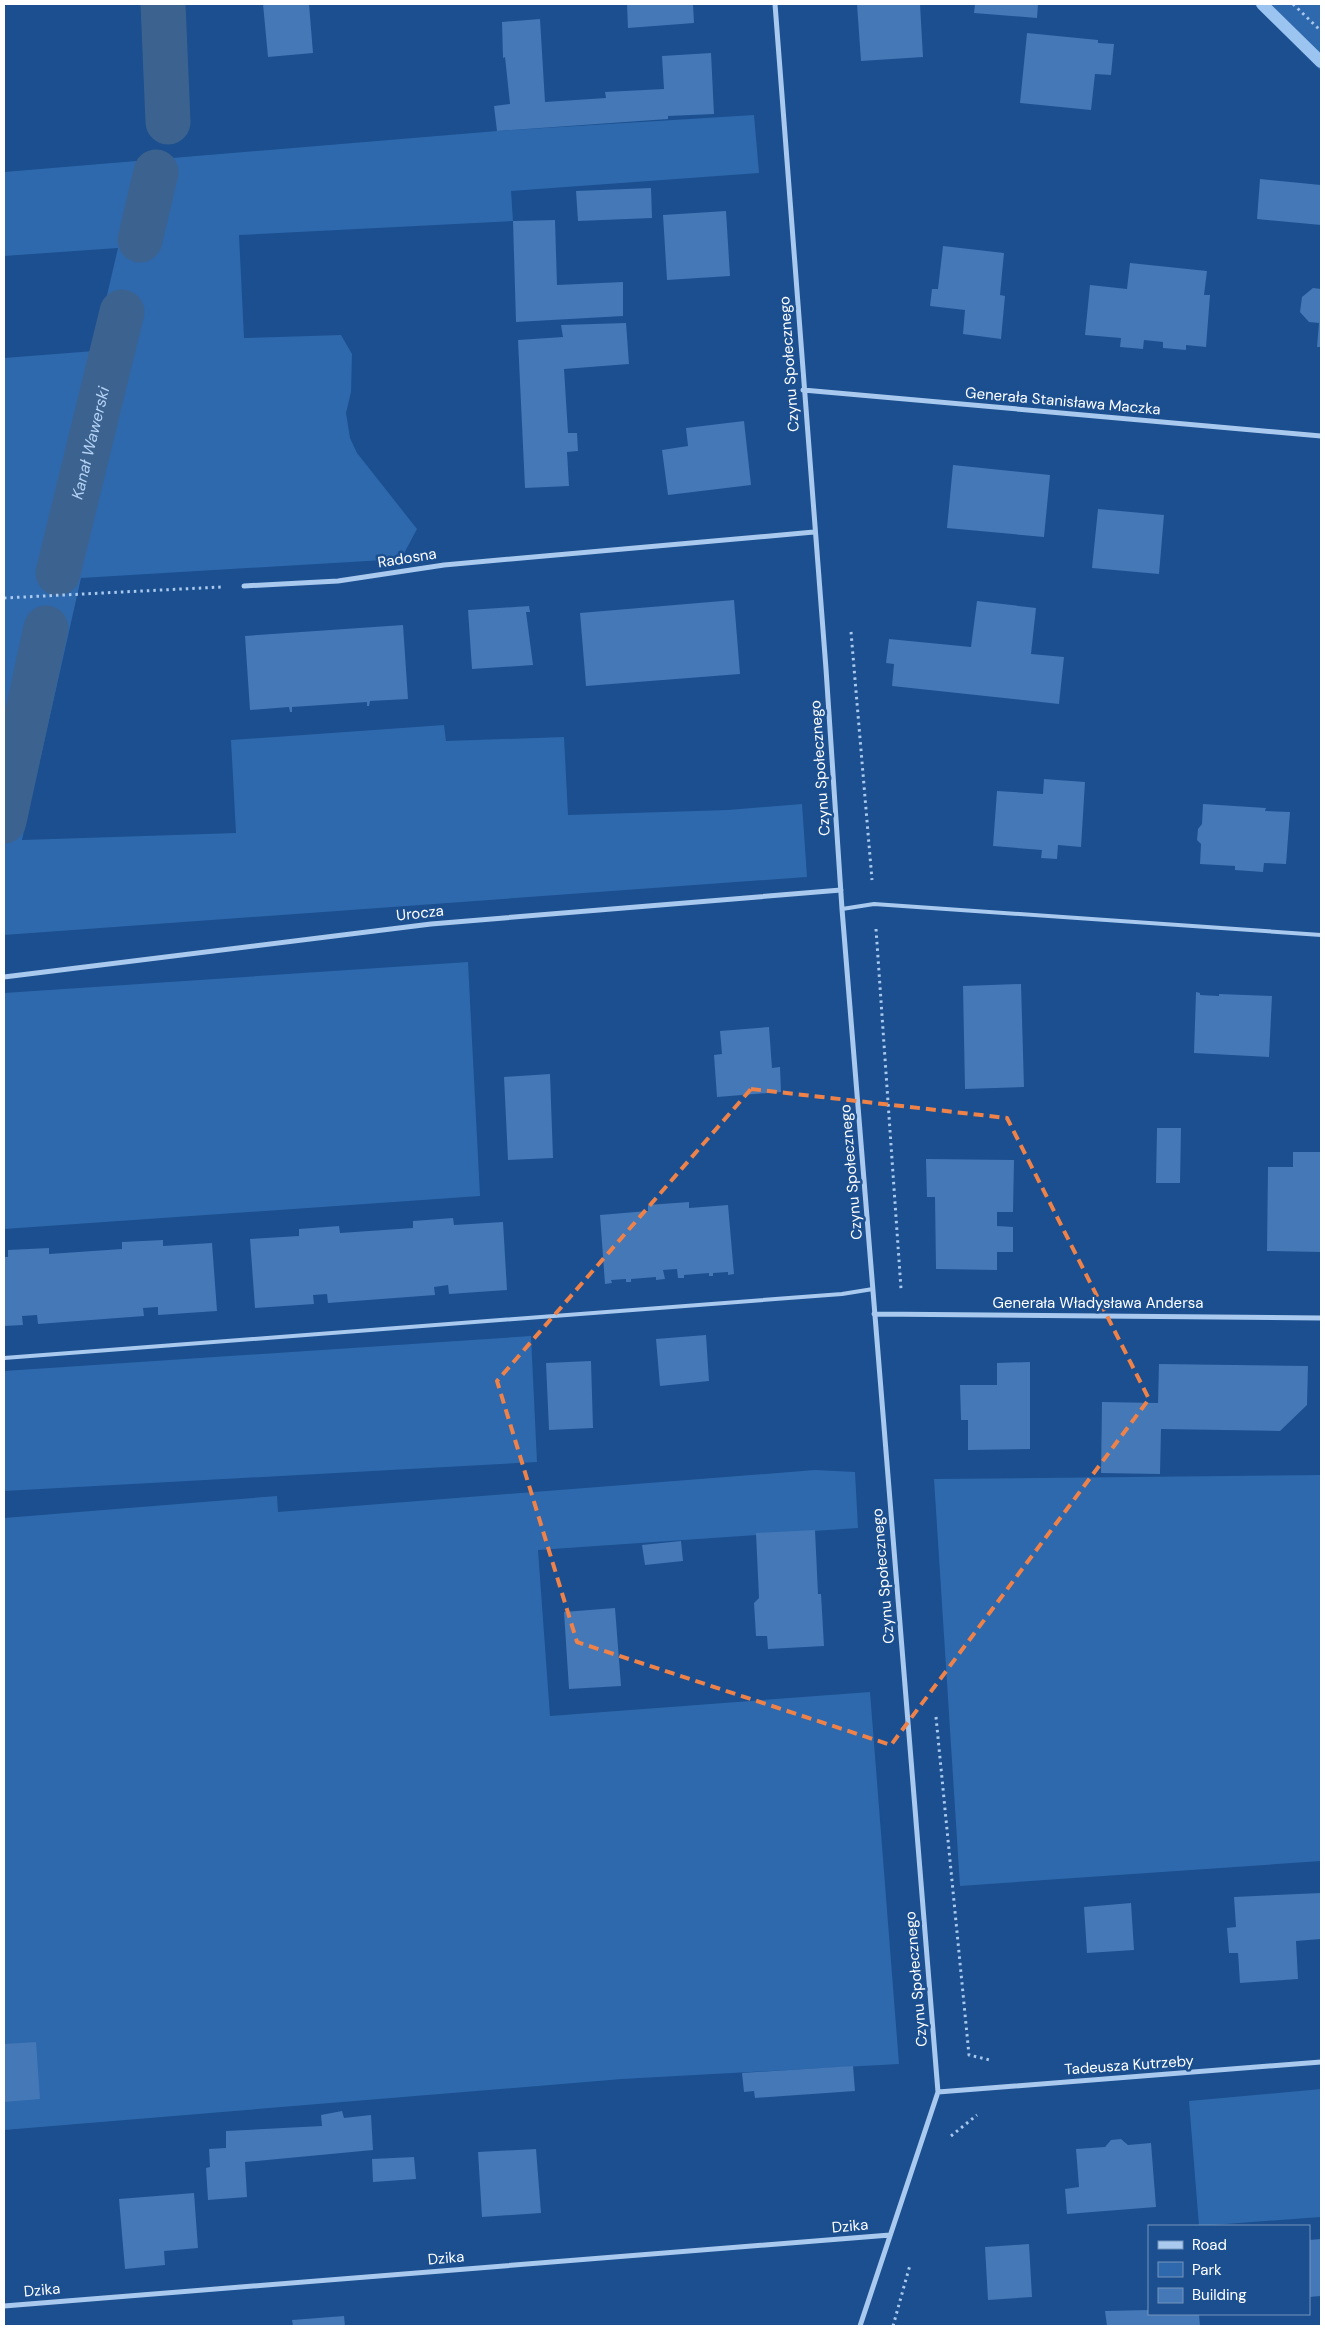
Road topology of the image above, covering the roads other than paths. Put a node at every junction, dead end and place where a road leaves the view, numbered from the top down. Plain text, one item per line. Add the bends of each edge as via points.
1 (775, 4) edge
2 (803, 390) junction
3 (1321, 436) edge
4 (814, 532) junction
5 (244, 586) road end
6 (841, 890) junction
7 (842, 909) junction
8 (1321, 935) edge
9 (4, 977) edge
10 (873, 1289) junction
11 (874, 1314) junction
12 (1321, 1318) edge
13 (4, 1358) edge
14 (1321, 2062) edge
15 (938, 2092) junction
16 (890, 2235) junction
17 (4, 2306) edge
18 (860, 2326) edge

1 - 2 street, Czynu Społecznego
2 - 3 street, Generała Stanisława Maczka
2 - 4 street, Czynu Społecznego
4 - 5 street, Radosna via 444,565 338,581
4 - 6 street, Czynu Społecznego
6 - 7 street, Czynu Społecznego
6 - 9 street, Urocza via 431,924
7 - 8 lane via 874,904
7 - 10 street, Czynu Społecznego
10 - 11 street, Czynu Społecznego
10 - 13 lane via 842,1294
11 - 12 street, Generała Władysława Andersa
11 - 15 street, Czynu Społecznego
14 - 15 street, Tadeusza Kutrzeby
15 - 16 street, Czynu Społecznego
16 - 17 street, Dzika
16 - 18 street, Czynu Społecznego

